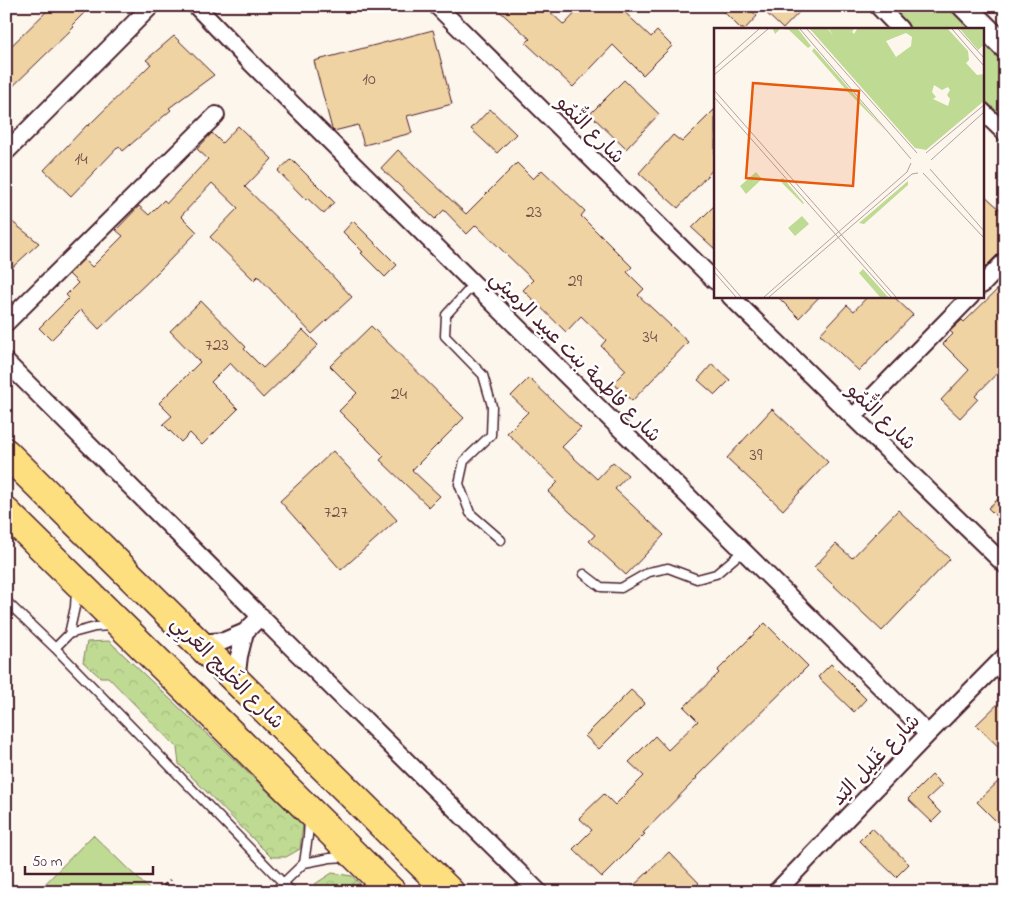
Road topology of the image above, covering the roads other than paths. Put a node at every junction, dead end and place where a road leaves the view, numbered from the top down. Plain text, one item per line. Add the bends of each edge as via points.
1 (151, 6) edge
2 (196, 6) edge
3 (437, 6) edge
4 (878, 6) edge
5 (964, 6) edge
6 (899, 28) edge
7 (1005, 47) edge
8 (984, 113) edge
9 (216, 115) dead end
10 (1005, 133) edge
11 (9, 145) edge
12 (1005, 262) edge
13 (714, 280) edge
14 (984, 282) edge
15 (474, 284) junction
16 (732, 298) edge
17 (969, 298) edge
18 (6, 323) edge
19 (6, 362) edge
20 (853, 418) junction
21 (6, 453) edge
22 (6, 512) edge
23 (501, 540) dead end
24 (744, 551) junction
25 (1005, 565) edge
26 (584, 574) dead end
27 (76, 580) junction
28 (6, 601) edge
29 (261, 616) junction
30 (122, 626) junction
31 (245, 632) junction
32 (69, 634) junction
33 (198, 643) junction
34 (55, 648) junction
35 (1005, 656) edge
36 (236, 680) junction
37 (928, 734) junction
38 (308, 809) junction
39 (358, 858) junction
40 (304, 863) junction
41 (283, 883) junction
42 (274, 892) edge
43 (292, 892) edge
44 (392, 892) edge
45 (450, 892) edge
46 (540, 892) edge
47 (776, 892) edge

1 - 11 street
2 - 15 street, شارع فاطمة بنت عبيد الرميثي
3 - 13 street, شارع النُّمُو
4 - 6 street
5 - 7 main road
8 - 10 street
9 - 18 street
12 - 14 street
15 - 23 lane via 446,315 445,336 483,375 492,406 491,435 464,461 459,484 470,513
15 - 24 street, شارع فاطمة بنت عبيد الرميثي
16 - 20 street, شارع النُّمُو
17 - 20 street
19 - 29 street
20 - 25 street, شارع النُّمُو
21 - 33 highway, شارع الخَلِيج العَربِي
22 - 27 highway, شارع الخَلِيج العَربِي
24 - 26 lane via 716,574 697,579 668,568 649,572 622,588 601,587
24 - 37 street, شارع فاطمة بنت عبيد الرميثي
27 - 30 highway, شارع الخَلِيج العَربِي
27 - 32 lane
28 - 34 lane
29 - 31 street
29 - 46 street
30 - 32 lane via 95,627
30 - 38 highway, شارع الخَلِيج العَربِي
31 - 33 street via 224,641
31 - 36 street
32 - 34 lane
33 - 36 highway, شارع الخَلِيج العَربِي
34 - 41 lane
35 - 37 street, شارع غَلِيل اليَد
36 - 45 highway, شارع الخَلِيج العَربِي
37 - 47 street, شارع غَلِيل اليَد
38 - 39 highway, شارع الخَلِيج العَربِي
38 - 40 lane
39 - 40 lane via 330,858
39 - 44 highway, شارع الخَلِيج العَربِي
40 - 41 lane
41 - 42 lane
41 - 43 lane

